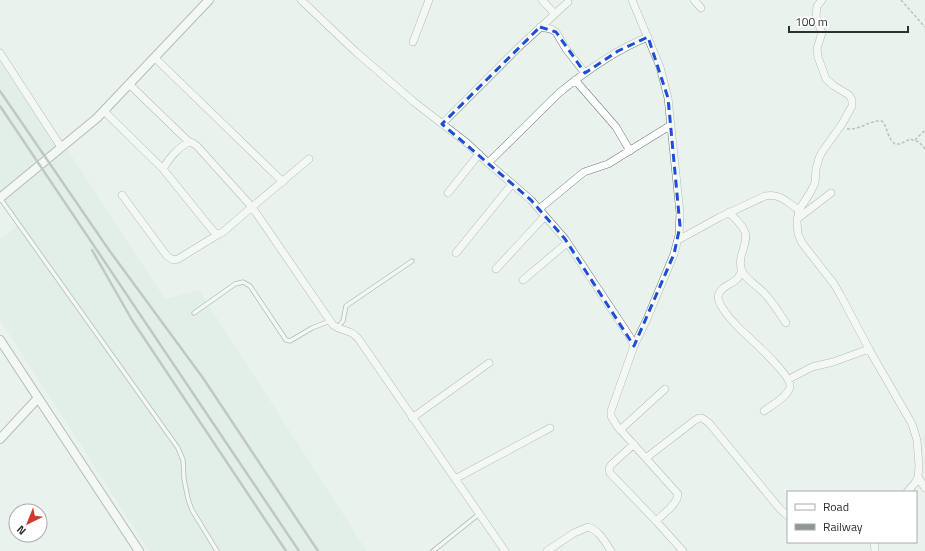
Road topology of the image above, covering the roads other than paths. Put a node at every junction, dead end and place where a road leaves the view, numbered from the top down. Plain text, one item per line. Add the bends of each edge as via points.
1 (210, 0) edge
2 (301, 0) edge
3 (429, 0) edge
4 (542, 0) edge
5 (632, 0) edge
6 (694, 0) edge
7 (822, 0) edge
8 (568, 2) dead end
9 (701, 8) dead end
10 (555, 14) junction
11 (540, 27) junction
12 (648, 37) junction
13 (413, 42) dead end
14 (0, 53) edge
15 (155, 58) junction
16 (585, 73) junction
17 (575, 80) junction
18 (129, 84) junction
19 (104, 110) junction
20 (442, 124) junction
21 (671, 125) junction
22 (189, 142) junction
23 (61, 147) junction
24 (630, 151) junction
25 (479, 154) junction
26 (309, 159) dead end
27 (488, 163) junction
28 (163, 169) junction
29 (283, 182) junction
30 (512, 184) junction
31 (448, 193) dead end
32 (831, 193) dead end
33 (122, 195) dead end
34 (0, 198) edge
35 (252, 207) junction
36 (539, 209) junction
37 (799, 210) junction
38 (729, 212) junction
39 (545, 216) junction
40 (797, 219) junction
41 (219, 234) junction
42 (678, 240) junction
43 (567, 243) junction
44 (456, 252) dead end
45 (412, 261) dead end
46 (496, 269) dead end
47 (742, 271) junction
48 (523, 280) dead end
49 (194, 313) dead end
50 (330, 321) junction
51 (786, 323) dead end
52 (337, 328) junction
53 (0, 340) edge
54 (634, 346) junction
55 (869, 349) junction
56 (489, 363) dead end
57 (789, 379) junction
58 (665, 389) dead end
59 (38, 398) junction
60 (764, 411) dead end
61 (412, 418) junction
62 (550, 428) dead end
63 (620, 430) junction
64 (0, 439) edge
65 (634, 444) junction
66 (925, 455) edge
67 (646, 458) junction
68 (919, 462) junction
69 (918, 477) junction
70 (455, 480) junction
71 (925, 488) edge
72 (908, 491) edge
73 (479, 514) junction
74 (787, 515) edge
75 (656, 521) junction
76 (138, 551) edge
77 (217, 551) edge
78 (433, 551) edge
79 (505, 551) edge
80 (547, 551) edge
81 (611, 551) edge
82 (682, 551) edge

1 - 15 street
2 - 20 street via 356,52
3 - 13 street
4 - 10 street
5 - 12 street
6 - 9 street
7 - 37 street via 816,17 822,33 817,48 818,57 830,83 846,92 852,100 850,111 819,158 815,184
8 - 10 street
10 - 11 street
11 - 16 street via 556,32
11 - 20 street
12 - 16 street via 625,47
12 - 21 street via 664,81
14 - 23 street
15 - 18 street
15 - 29 street
16 - 17 street
17 - 24 street via 616,127
17 - 27 street
18 - 19 street
18 - 22 street
19 - 23 street
19 - 28 street
20 - 25 street
21 - 24 street
21 - 42 street via 680,205
22 - 28 street via 180,148
22 - 35 street via 202,151
23 - 34 street
24 - 36 street via 608,164 584,172
25 - 27 street
25 - 31 street
26 - 29 street
27 - 30 street
28 - 41 street via 215,233
29 - 35 street
30 - 36 street
30 - 44 street
32 - 40 street
33 - 41 street via 167,256 173,260
34 - 77 lane via 178,448 183,460 184,479 192,510
35 - 41 street
35 - 50 street
36 - 39 street
37 - 38 street via 772,194
37 - 40 street
38 - 42 street
38 - 47 street via 745,232 740,258
39 - 43 street
39 - 46 street
40 - 55 street via 800,239 834,284
42 - 54 street via 666,275
43 - 48 street
43 - 54 street
45 - 52 lane via 346,306 343,321
47 - 51 street via 746,278 766,295
47 - 57 street via 737,279 720,291 718,300 731,319
49 - 50 lane via 235,284 244,282 250,286 286,340 295,340 312,328
50 - 52 street
52 - 61 street via 355,334
53 - 59 street
54 - 63 street via 611,411 611,416
55 - 57 street via 812,367
55 - 68 street via 912,424 917,440
56 - 61 street
57 - 60 street via 788,392
58 - 63 street
59 - 64 street
59 - 76 street
61 - 70 street
62 - 70 street
63 - 65 street
65 - 67 street
65 - 75 street via 611,465 610,473
66 - 68 street
67 - 74 street via 694,421 702,418
67 - 75 street via 678,494 675,503
68 - 69 street
69 - 71 street
69 - 72 street
70 - 73 street
73 - 78 lane
73 - 79 street
75 - 82 street
80 - 81 street via 588,527 598,532

